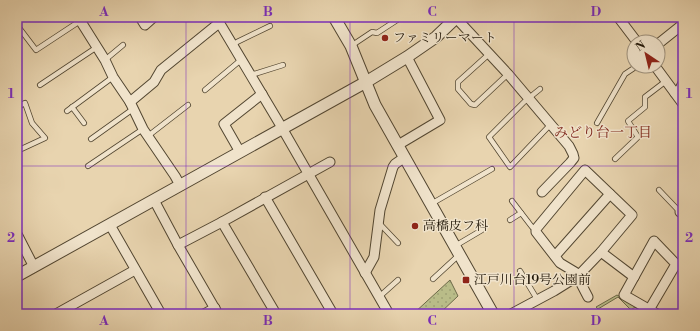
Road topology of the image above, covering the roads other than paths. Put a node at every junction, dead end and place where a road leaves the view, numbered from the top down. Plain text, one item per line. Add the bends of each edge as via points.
1 (21, 17) edge
2 (140, 17) edge
3 (154, 17) edge
4 (334, 17) edge
5 (457, 17) edge
6 (618, 17) edge
7 (79, 19) edge
8 (17, 20) edge
9 (217, 20) edge
10 (397, 20) dead end
11 (683, 24) edge
12 (17, 25) edge
13 (270, 26) dead end
14 (630, 34) edge
15 (666, 38) edge
16 (123, 45) dead end
17 (233, 46) junction
18 (351, 46) junction
19 (97, 47) junction
20 (490, 54) junction
21 (407, 57) junction
22 (242, 59) junction
23 (105, 60) junction
24 (283, 65) dead end
25 (626, 73) edge
26 (508, 74) junction
27 (661, 74) edge
28 (251, 75) junction
29 (113, 77) junction
30 (666, 81) junction
31 (366, 82) junction
32 (683, 83) edge
33 (40, 85) dead end
34 (540, 89) dead end
35 (205, 90) dead end
36 (675, 93) junction
37 (262, 94) junction
38 (528, 98) junction
39 (683, 104) edge
40 (132, 105) junction
41 (188, 105) dead end
42 (17, 107) edge
43 (72, 107) junction
44 (66, 111) dead end
45 (84, 123) dead end
46 (597, 123) dead end
47 (551, 124) junction
48 (282, 128) junction
49 (145, 132) junction
50 (91, 139) dead end
51 (398, 145) junction
52 (17, 151) edge
53 (240, 152) junction
54 (405, 157) junction
55 (615, 159) dead end
56 (330, 162) dead end
57 (88, 166) dead end
58 (492, 169) dead end
59 (308, 174) junction
60 (180, 185) junction
61 (659, 190) dead end
62 (542, 192) dead end
63 (610, 194) junction
64 (265, 197) junction
65 (154, 200) junction
66 (512, 200) dead end
67 (431, 204) junction
68 (681, 210) edge
69 (521, 213) junction
70 (510, 220) dead end
71 (222, 222) junction
72 (378, 222) junction
73 (110, 225) junction
74 (536, 229) junction
75 (482, 230) dead end
76 (17, 234) edge
77 (398, 243) dead end
78 (178, 245) junction
79 (457, 250) junction
80 (601, 252) junction
81 (555, 256) junction
82 (34, 267) junction
83 (135, 270) junction
84 (520, 271) dead end
85 (365, 273) junction
86 (17, 276) edge
87 (578, 276) junction
88 (634, 277) junction
89 (433, 279) dead end
90 (398, 280) dead end
91 (379, 297) junction
92 (588, 297) dead end
93 (537, 299) junction
94 (217, 311) edge
95 (653, 312) edge
96 (56, 314) edge
97 (161, 314) edge
98 (204, 314) edge
99 (276, 314) edge
100 (333, 314) edge
101 (389, 314) edge
102 (493, 314) edge
103 (511, 314) edge

1 - 8 lane
2 - 3 street via 145,25
4 - 18 street
5 - 20 street
5 - 21 street via 436,37
6 - 14 street
7 - 12 lane via 36,50
7 - 19 street
9 - 17 street
9 - 40 street via 161,70 154,82
10 - 18 lane
11 - 15 street
13 - 17 lane
16 - 23 lane
17 - 22 street
18 - 31 street
19 - 23 street
19 - 33 lane
20 - 26 street
20 - 26 lane via 458,82 458,88 471,104 475,105
21 - 31 street
21 - 51 street via 440,120
22 - 28 street
22 - 35 lane
23 - 29 street
24 - 28 lane
25 - 46 lane
26 - 38 street
27 - 30 street
28 - 37 street
29 - 40 street
29 - 43 lane
30 - 36 street
30 - 55 lane via 645,97 645,107 628,121 638,137
31 - 48 street
31 - 51 street via 375,105
32 - 36 street
34 - 38 lane
36 - 39 street
37 - 48 street
37 - 53 street via 224,124
38 - 47 street
38 - 47 lane via 489,137 510,167
40 - 49 street
40 - 50 lane
41 - 49 lane
42 - 52 lane via 25,103 32,123 45,138
43 - 44 lane
43 - 45 lane
47 - 62 street via 569,146 574,158
48 - 53 street
48 - 59 street
49 - 57 lane
49 - 60 street
51 - 54 street
53 - 60 street
54 - 67 street
54 - 72 street via 392,167
56 - 59 street
58 - 67 lane
59 - 64 street
59 - 85 street
60 - 65 street
61 - 68 lane
63 - 74 street via 585,170
63 - 80 street via 632,215
63 - 81 street
64 - 71 street
64 - 100 street
65 - 73 street
65 - 78 street
66 - 69 lane
67 - 79 street
69 - 70 lane
69 - 74 lane
71 - 78 street
71 - 99 street
72 - 77 lane
72 - 85 street via 374,257
73 - 82 street
73 - 83 street
74 - 81 street
75 - 79 lane
76 - 82 street
78 - 94 street
79 - 89 lane
79 - 102 street
80 - 87 street
80 - 88 street
81 - 87 street via 560,263
82 - 86 street
83 - 96 street
83 - 97 street
84 - 93 lane
85 - 91 street
87 - 92 street
87 - 93 street
88 - 95 street via 624,295
88 - 95 street via 654,241 676,264
90 - 91 lane
91 - 101 street
93 - 103 street
94 - 98 street

